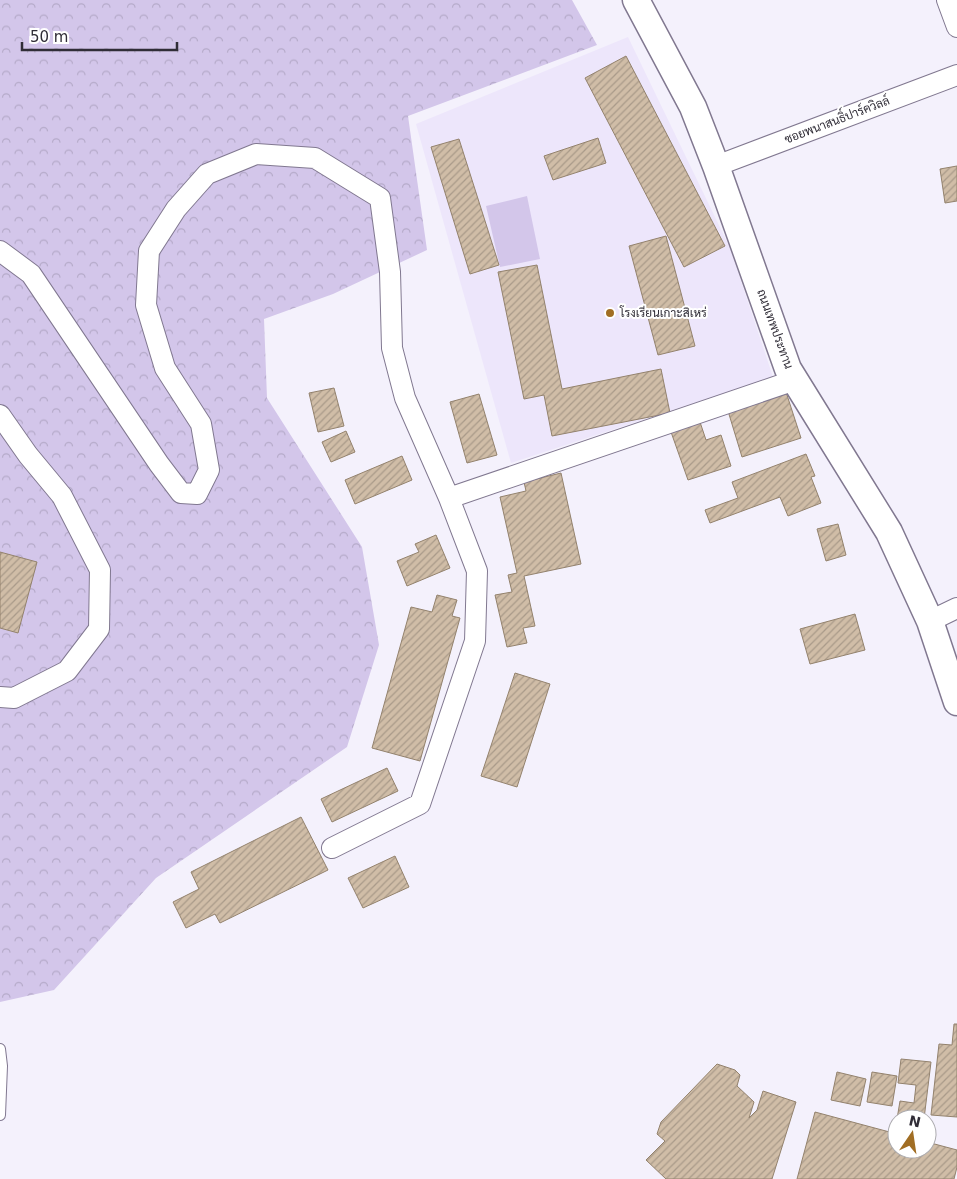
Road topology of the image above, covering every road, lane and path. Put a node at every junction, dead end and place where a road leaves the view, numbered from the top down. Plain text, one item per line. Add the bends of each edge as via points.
1 (636, 0) edge
2 (947, 0) edge
3 (957, 27) edge
4 (957, 75) edge
5 (716, 166) junction
6 (0, 250) edge
7 (795, 380) junction
8 (0, 415) edge
9 (449, 498) junction
10 (957, 608) edge
11 (930, 621) junction
12 (0, 698) edge
13 (957, 702) edge
14 (332, 848) dead end
15 (0, 1049) edge
16 (0, 1115) edge

1 - 5 street, ถนนเทพประทาน via 693,107
2 - 3 street
4 - 5 street, ซอยพนาสนธิ์ปาร์ควิลล์
5 - 7 street, ถนนเทพประทาน via 788,369
6 - 9 street via 31,274 181,493 197,494 210,470 201,424 166,368 146,305 149,251 176,209 207,174 256,154 315,158 380,198 390,272 392,348 405,398
7 - 9 street
7 - 11 street, ถนนเทพประทาน via 889,532
8 - 12 street via 62,496 100,570 99,629 67,671 14,698
9 - 14 street via 477,571 475,641 420,804
10 - 11 street
11 - 13 street, ถนนเทพประทาน
15 - 16 lane

